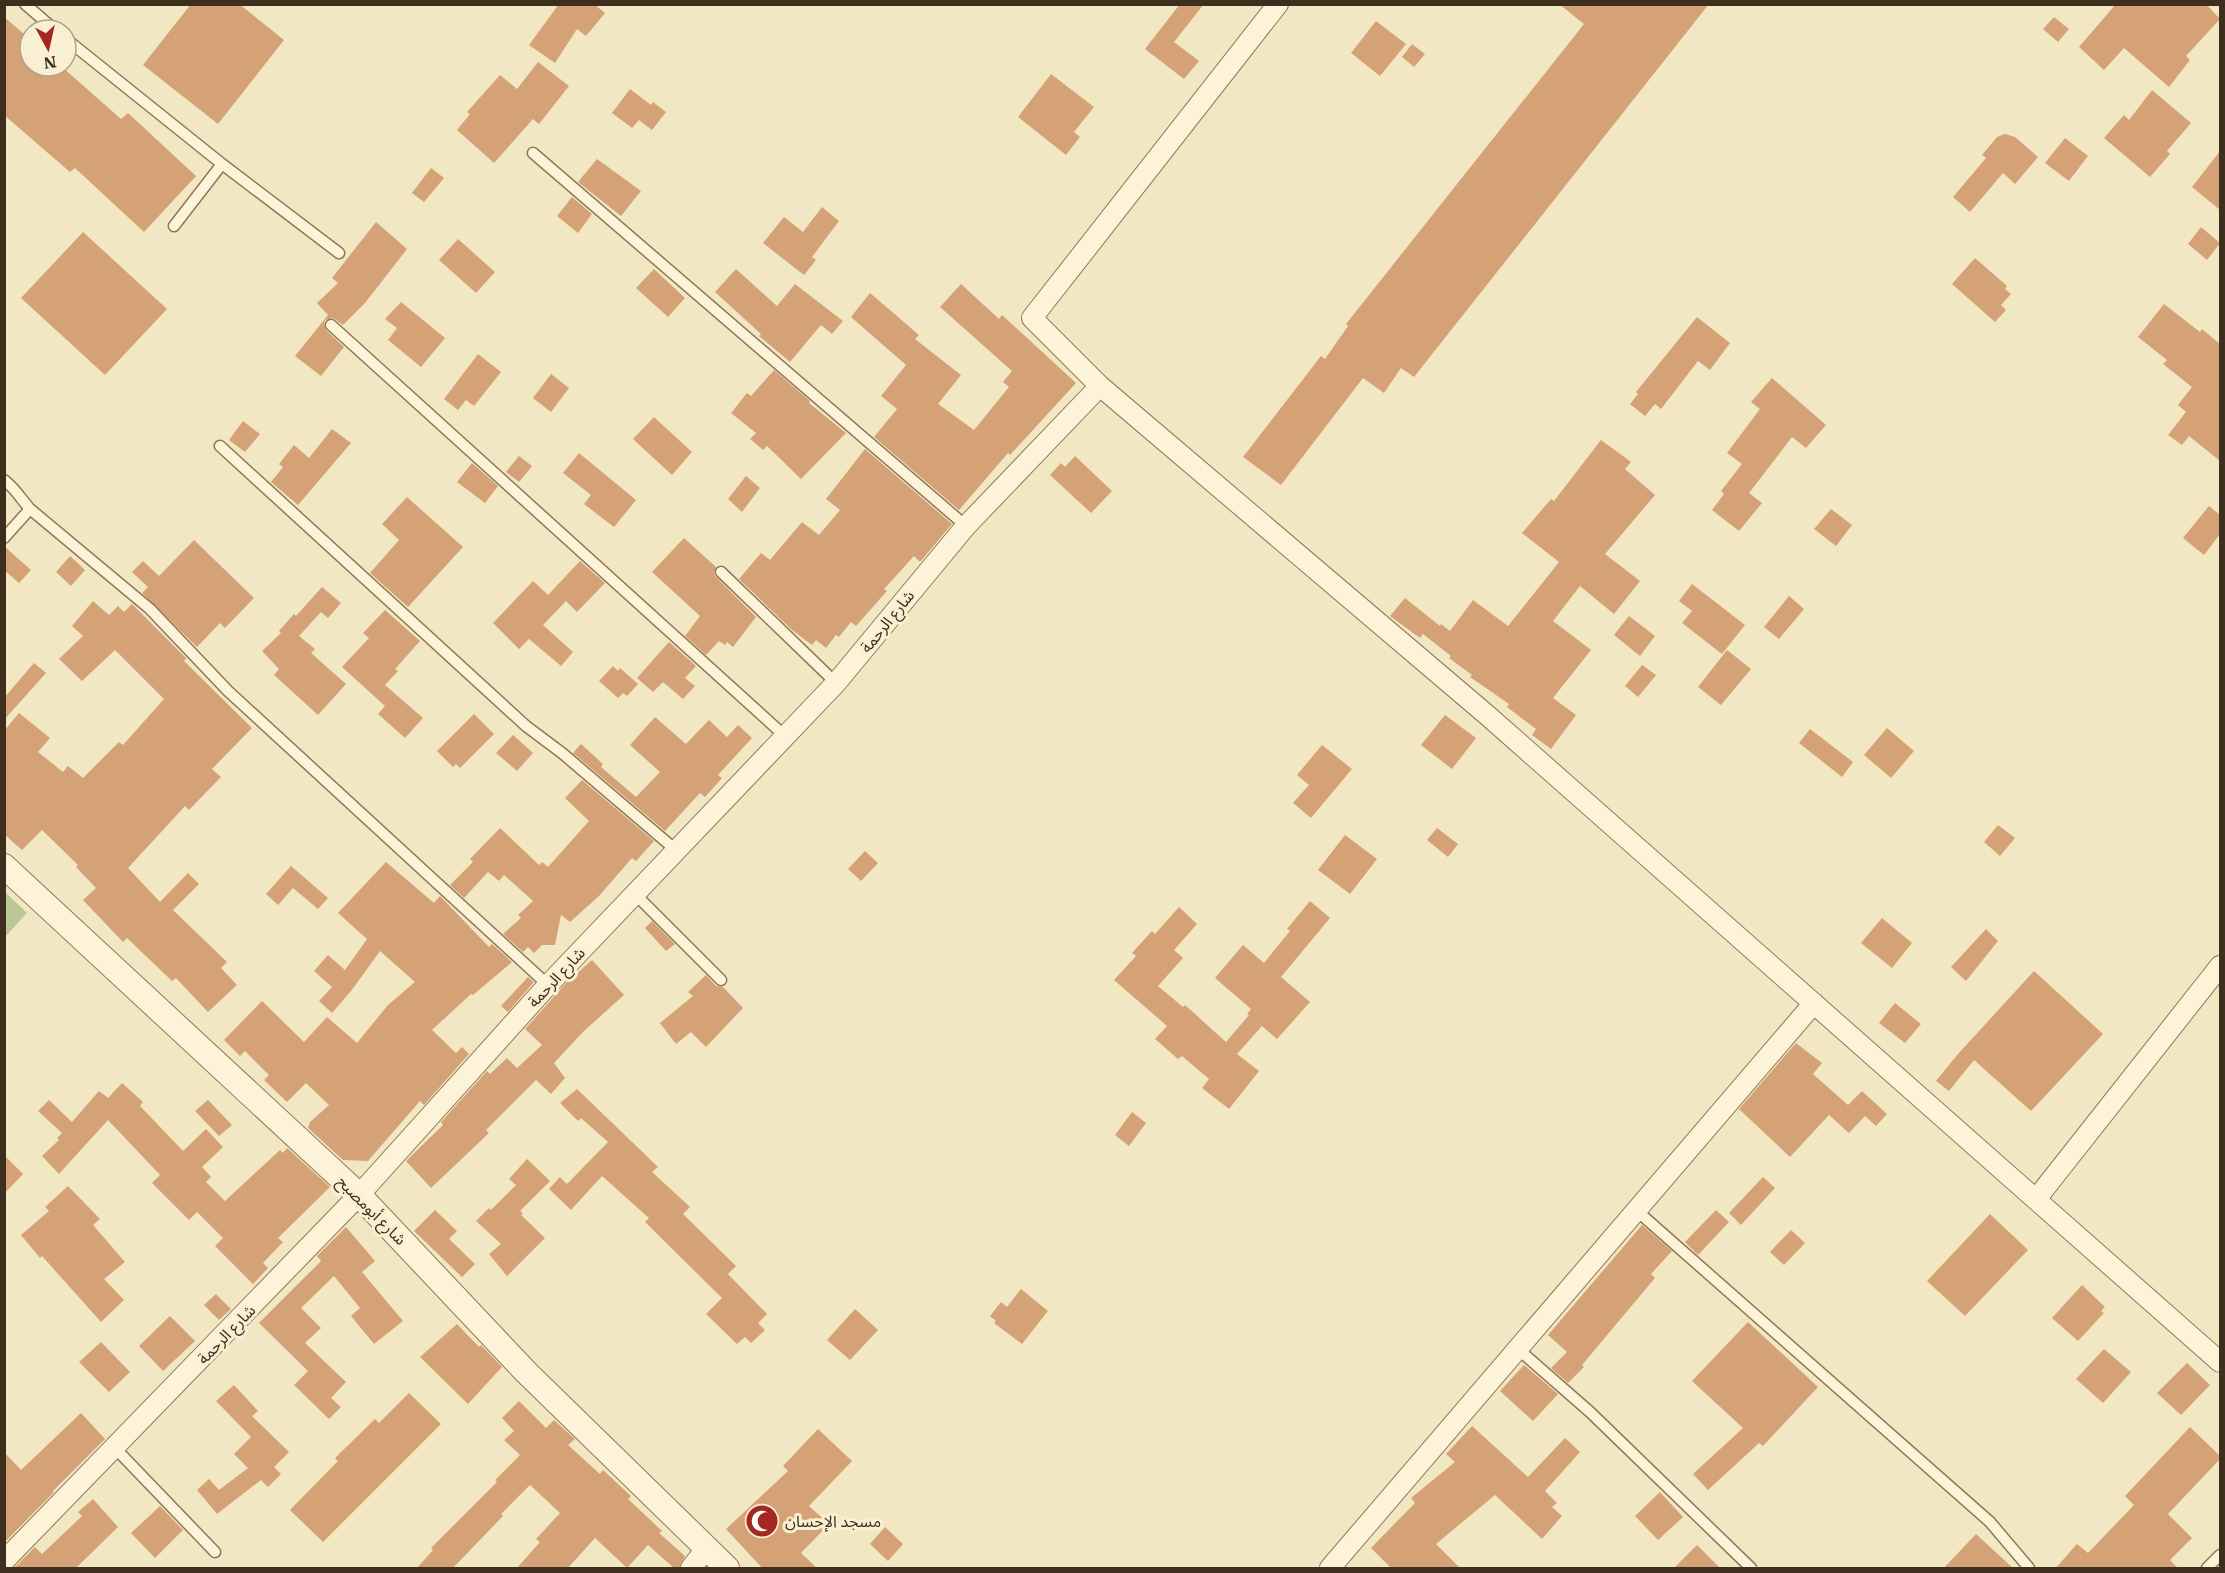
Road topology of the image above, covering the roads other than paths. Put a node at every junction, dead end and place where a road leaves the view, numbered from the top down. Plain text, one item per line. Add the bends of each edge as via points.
1 (25, 4) edge
2 (1278, 4) edge
3 (41, 18) edge
4 (78, 49) edge
5 (533, 153) dead end
6 (222, 164) junction
7 (174, 226) dead end
8 (339, 253) dead end
9 (332, 325) dead end
10 (1100, 386) junction
11 (220, 446) dead end
12 (4, 480) edge
13 (30, 509) junction
14 (966, 526) junction
15 (4, 538) edge
16 (721, 572) dead end
17 (836, 683) junction
18 (786, 737) junction
19 (677, 851) junction
20 (4, 866) edge
21 (635, 894) junction
22 (2220, 966) edge
23 (721, 980) dead end
24 (548, 986) junction
25 (1814, 1003) junction
26 (359, 1195) junction
27 (2037, 1198) junction
28 (1636, 1210) junction
29 (1518, 1349) junction
30 (2220, 1362) edge
31 (115, 1448) junction
32 (706, 1549) junction
33 (215, 1552) dead end
34 (2220, 1555) edge
35 (4, 1561) edge
36 (691, 1569) edge
37 (727, 1569) edge
38 (1330, 1569) edge
39 (1751, 1569) edge
40 (2029, 1569) edge
41 (2207, 1569) edge

1 - 3 lane
2 - 10 street via 1032,318
4 - 6 lane
5 - 14 lane
6 - 7 lane
6 - 8 lane
9 - 18 lane
10 - 14 street, شارع الرحمة
10 - 25 street via 1486,715
11 - 19 lane via 526,726
12 - 13 lane
13 - 15 lane
13 - 24 lane via 150,609 228,691
14 - 17 street, شارع الرحمة
16 - 17 lane
17 - 18 street, شارع الرحمة
18 - 19 street, شارع الرحمة
19 - 21 street, شارع الرحمة
20 - 26 street, شارع أبومصبح
21 - 23 lane
21 - 24 street, شارع الرحمة
22 - 27 street
24 - 26 street, شارع الرحمة
25 - 27 street
25 - 28 street
26 - 31 street, شارع الرحمة
26 - 32 street, شارع أبومصبح via 526,1372
27 - 30 street
28 - 29 street
28 - 40 lane via 1990,1522
29 - 38 street
29 - 39 lane via 1590,1412
31 - 33 lane
31 - 35 street, شارع الرحمة
32 - 36 street
32 - 37 street, شارع أبومصبح
34 - 41 lane

